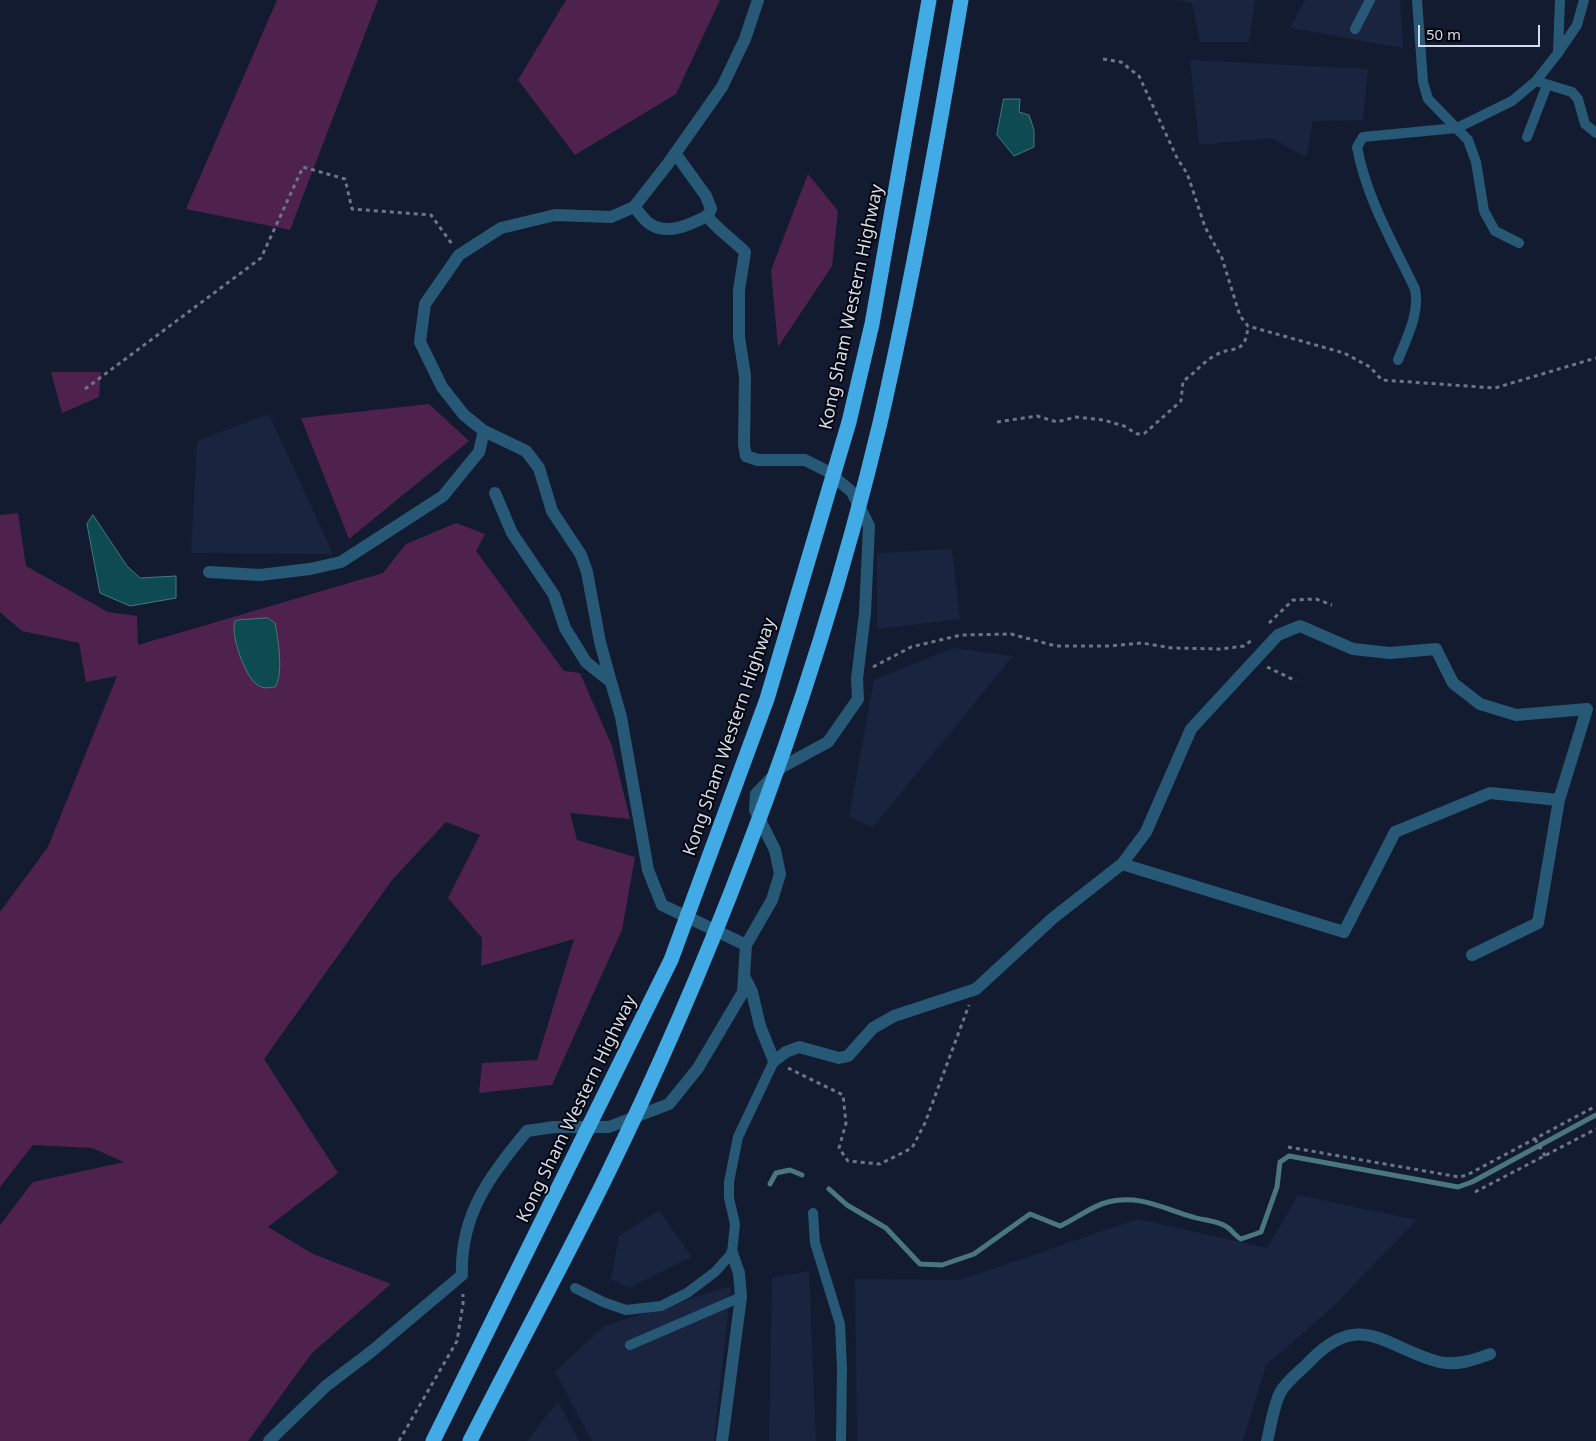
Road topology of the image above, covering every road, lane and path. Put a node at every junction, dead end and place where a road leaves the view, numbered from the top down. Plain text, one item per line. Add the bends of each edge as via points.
1 (758, 0) edge
2 (929, 0) edge
3 (961, 0) edge
4 (1370, 0) edge
5 (1417, 0) edge
6 (1560, 0) edge
7 (1584, 0) edge
8 (1354, 28) dead end
9 (1558, 53) junction
10 (1103, 59) dead end
11 (1536, 81) junction
12 (1547, 85) junction
13 (1457, 128) junction
14 (1596, 133) edge
15 (1527, 137) dead end
16 (675, 153) junction
17 (634, 207) junction
18 (707, 216) junction
19 (1519, 243) dead end
20 (459, 255) junction
21 (1248, 326) junction
22 (1596, 358) edge
23 (1398, 360) dead end
24 (85, 389) dead end
25 (997, 422) dead end
26 (484, 431) junction
27 (496, 493) dead end
28 (209, 572) dead end
29 (1332, 605) dead end
30 (1264, 628) dead end
31 (1259, 634) dead end
32 (858, 672) junction
33 (610, 682) junction
34 (1558, 800) junction
35 (1122, 864) junction
36 (746, 946) junction
37 (1472, 955) dead end
38 (744, 976) junction
39 (976, 989) junction
40 (774, 1061) junction
41 (1596, 1106) edge
42 (1596, 1129) edge
43 (1535, 1139) junction
44 (1288, 1147) dead end
45 (1545, 1156) junction
46 (1475, 1192) dead end
47 (813, 1213) dead end
48 (732, 1253) junction
49 (462, 1275) junction
50 (575, 1288) dead end
51 (741, 1297) junction
52 (630, 1345) dead end
53 (1490, 1354) dead end
54 (269, 1441) edge
55 (399, 1441) edge
56 (433, 1441) edge
57 (470, 1441) edge
58 (722, 1441) edge
59 (842, 1441) edge
60 (1267, 1441) edge

1 - 16 street via 745,39 722,87
2 - 56 highway, Kong Sham Western Highway, bridge via 872,324 849,422 767,699 671,960
3 - 57 highway, bridge via 908,292 878,428 838,578 792,726 742,864 653,1078
4 - 8 lane
5 - 13 lane via 1423,82 1428,99
6 - 9 lane
7 - 9 lane via 1577,25
9 - 11 lane
10 - 21 path via 1121,62 1139,76 1187,173 1205,227 1222,258 1240,316
11 - 12 lane
11 - 13 lane via 1512,101
12 - 14 lane via 1572,92 1578,99 1585,124
12 - 15 lane
13 - 19 lane via 1468,140 1476,162 1484,211 1495,231
13 - 23 lane via 1363,137 1357,147 1378,213 1417,299 1417,309
16 - 17 street
16 - 18 street via 706,196 711,209
17 - 18 street via 651,224 666,229 686,226
17 - 20 street via 610,217 555,215 501,228
18 - 32 street via 717,229 745,252 739,290 739,337 745,376 746,456 758,460 805,460 827,470 852,492 869,526
20 - 24 path via 431,215 352,209 345,179 303,167 261,258
20 - 26 street via 425,304 420,342 442,387 464,415
21 - 22 path via 1344,353 1370,367 1382,380 1495,388
21 - 25 path via 1247,340 1241,348 1214,355 1183,381 1181,401 1145,433 1137,434 1124,426 1102,420 1076,417 1057,422 1037,416
26 - 28 street via 479,452 443,496 341,562 310,570 260,575
26 - 33 street via 526,451 539,468 552,511 581,555 588,572
27 - 33 street via 512,533 554,595 565,628 586,662
29 - 30 path via 1316,599 1293,600
31 - 32 path via 1244,646 1220,649 1172,648 1142,643 1056,646 1011,634 961,635 911,647
32 - 36 street via 858,699 828,742 782,767 756,794 755,810 774,850 780,874 772,900
33 - 36 street via 621,717 648,870 662,905
34 - 35 street via 1490,793 1395,832 1344,932
34 - 35 street via 1587,709 1516,715 1480,704 1453,684 1436,649 1390,653 1353,649 1300,626 1278,635 1191,729 1146,832
34 - 37 street via 1538,923
35 - 39 street via 1053,918
36 - 38 street
38 - 40 street
38 - 49 street via 743,992 698,1068 669,1104 608,1127 554,1127 527,1131 493,1171 466,1225
39 - 40 street via 894,1016 873,1028 848,1056 839,1058 799,1048
39 - 40 path via 925,1123 912,1148 880,1164 848,1161 839,1148 846,1123 843,1095
40 - 48 lane via 738,1137 729,1182 735,1224
41 - 43 path
42 - 45 path
43 - 44 path via 1459,1177
43 - 45 path
45 - 46 path
47 - 59 lane via 815,1243 840,1324
48 - 50 lane via 716,1272 687,1293 661,1306 626,1310
48 - 51 street via 739,1273
49 - 54 street via 326,1386
49 - 55 path via 463,1304 457,1341
51 - 52 lane
51 - 58 street
53 - 60 street via 1469,1362 1439,1362 1395,1344 1356,1334 1345,1335 1313,1358 1280,1393

